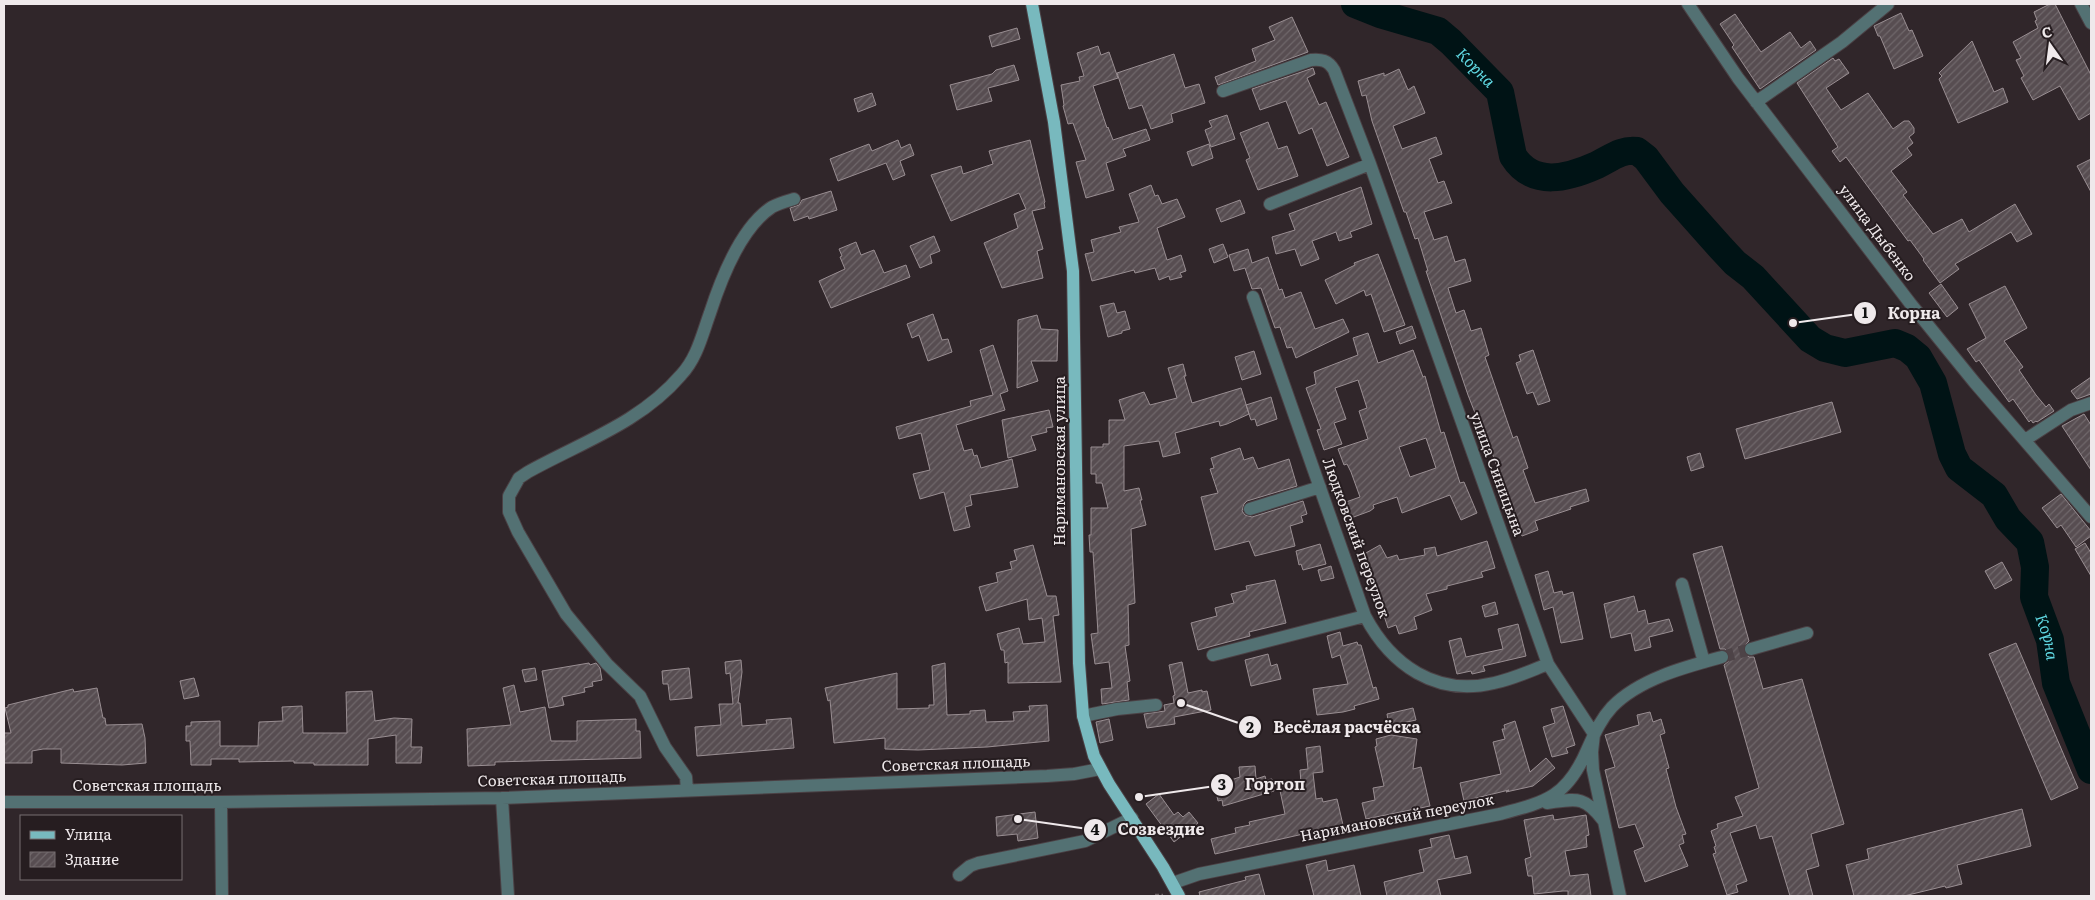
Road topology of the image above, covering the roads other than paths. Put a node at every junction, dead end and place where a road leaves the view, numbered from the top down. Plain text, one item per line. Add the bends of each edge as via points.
1 (1032, 4) edge
2 (1688, 4) edge
3 (1886, 4) edge
4 (2081, 4) edge
5 (2091, 23) edge
6 (1223, 91) dead end
7 (1756, 102) junction
8 (1370, 164) junction
9 (794, 198) dead end
10 (1270, 204) dead end
11 (1253, 297) dead end
12 (2091, 403) edge
13 (2025, 440) junction
14 (1320, 487) junction
15 (1250, 509) dead end
16 (2091, 517) edge
17 (1682, 584) dead end
18 (1365, 616) junction
19 (1807, 633) dead end
20 (1751, 649) tunnel mouth
21 (1213, 655) dead end
22 (1722, 657) tunnel mouth
23 (1548, 664) junction
24 (1697, 664) junction
25 (1156, 705) dead end
26 (1083, 716) junction
27 (1594, 734) junction
28 (1100, 769) junction
29 (687, 790) junction
30 (502, 798) junction
31 (4, 802) edge
32 (221, 802) junction
33 (1539, 804) junction
34 (1132, 818) junction
35 (1606, 824) junction
36 (959, 875) dead end
37 (1173, 883) junction
38 (222, 896) edge
39 (508, 896) edge
40 (1179, 896) edge
41 (1620, 896) edge

1 - 26 main road, Наримановская улица via 1054,122 1073,271 1078,634
2 - 7 street, улица Дыбенко
3 - 7 street via 1849,37
4 - 5 street
6 - 8 street, улица Синицына via 1301,63 1318,59 1329,63
7 - 13 street, улица Дыбенко via 1910,303
8 - 10 street
8 - 23 street, улица Синицына
9 - 29 street via 773,206 763,214 743,239 719,286 697,350 682,375 628,421 519,478 509,496 509,512 553,594 607,664 640,696 686,778
11 - 14 street, Людковский переулок
12 - 13 street via 2072,410
13 - 16 street, улица Дыбенко
14 - 15 street
14 - 18 street, Людковский переулок
17 - 24 street
18 - 21 street
18 - 23 street, Людковский переулок via 1379,640 1398,661 1432,681 1455,686 1492,684
19 - 20 street
22 - 24 street, Наримановский переулок
23 - 27 street, улица Синицына
24 - 27 street, Наримановский переулок via 1644,685 1621,699 1605,715
25 - 26 street
26 - 28 main road, Наримановская улица
27 - 33 street, Наримановский переулок via 1569,782
27 - 35 street via 1592,762
28 - 29 street, Советская площадь via 1047,776
28 - 34 main road, Наримановская улица
29 - 30 street, Советская площадь
30 - 32 street, Советская площадь
30 - 39 street
31 - 32 street, Советская площадь
32 - 38 street
33 - 35 street via 1584,801
33 - 37 street, Наримановский переулок via 1199,874
34 - 36 street via 1085,841 978,863
34 - 37 main road, Наримановская улица
35 - 41 street
37 - 40 main road, Наримановская улица

